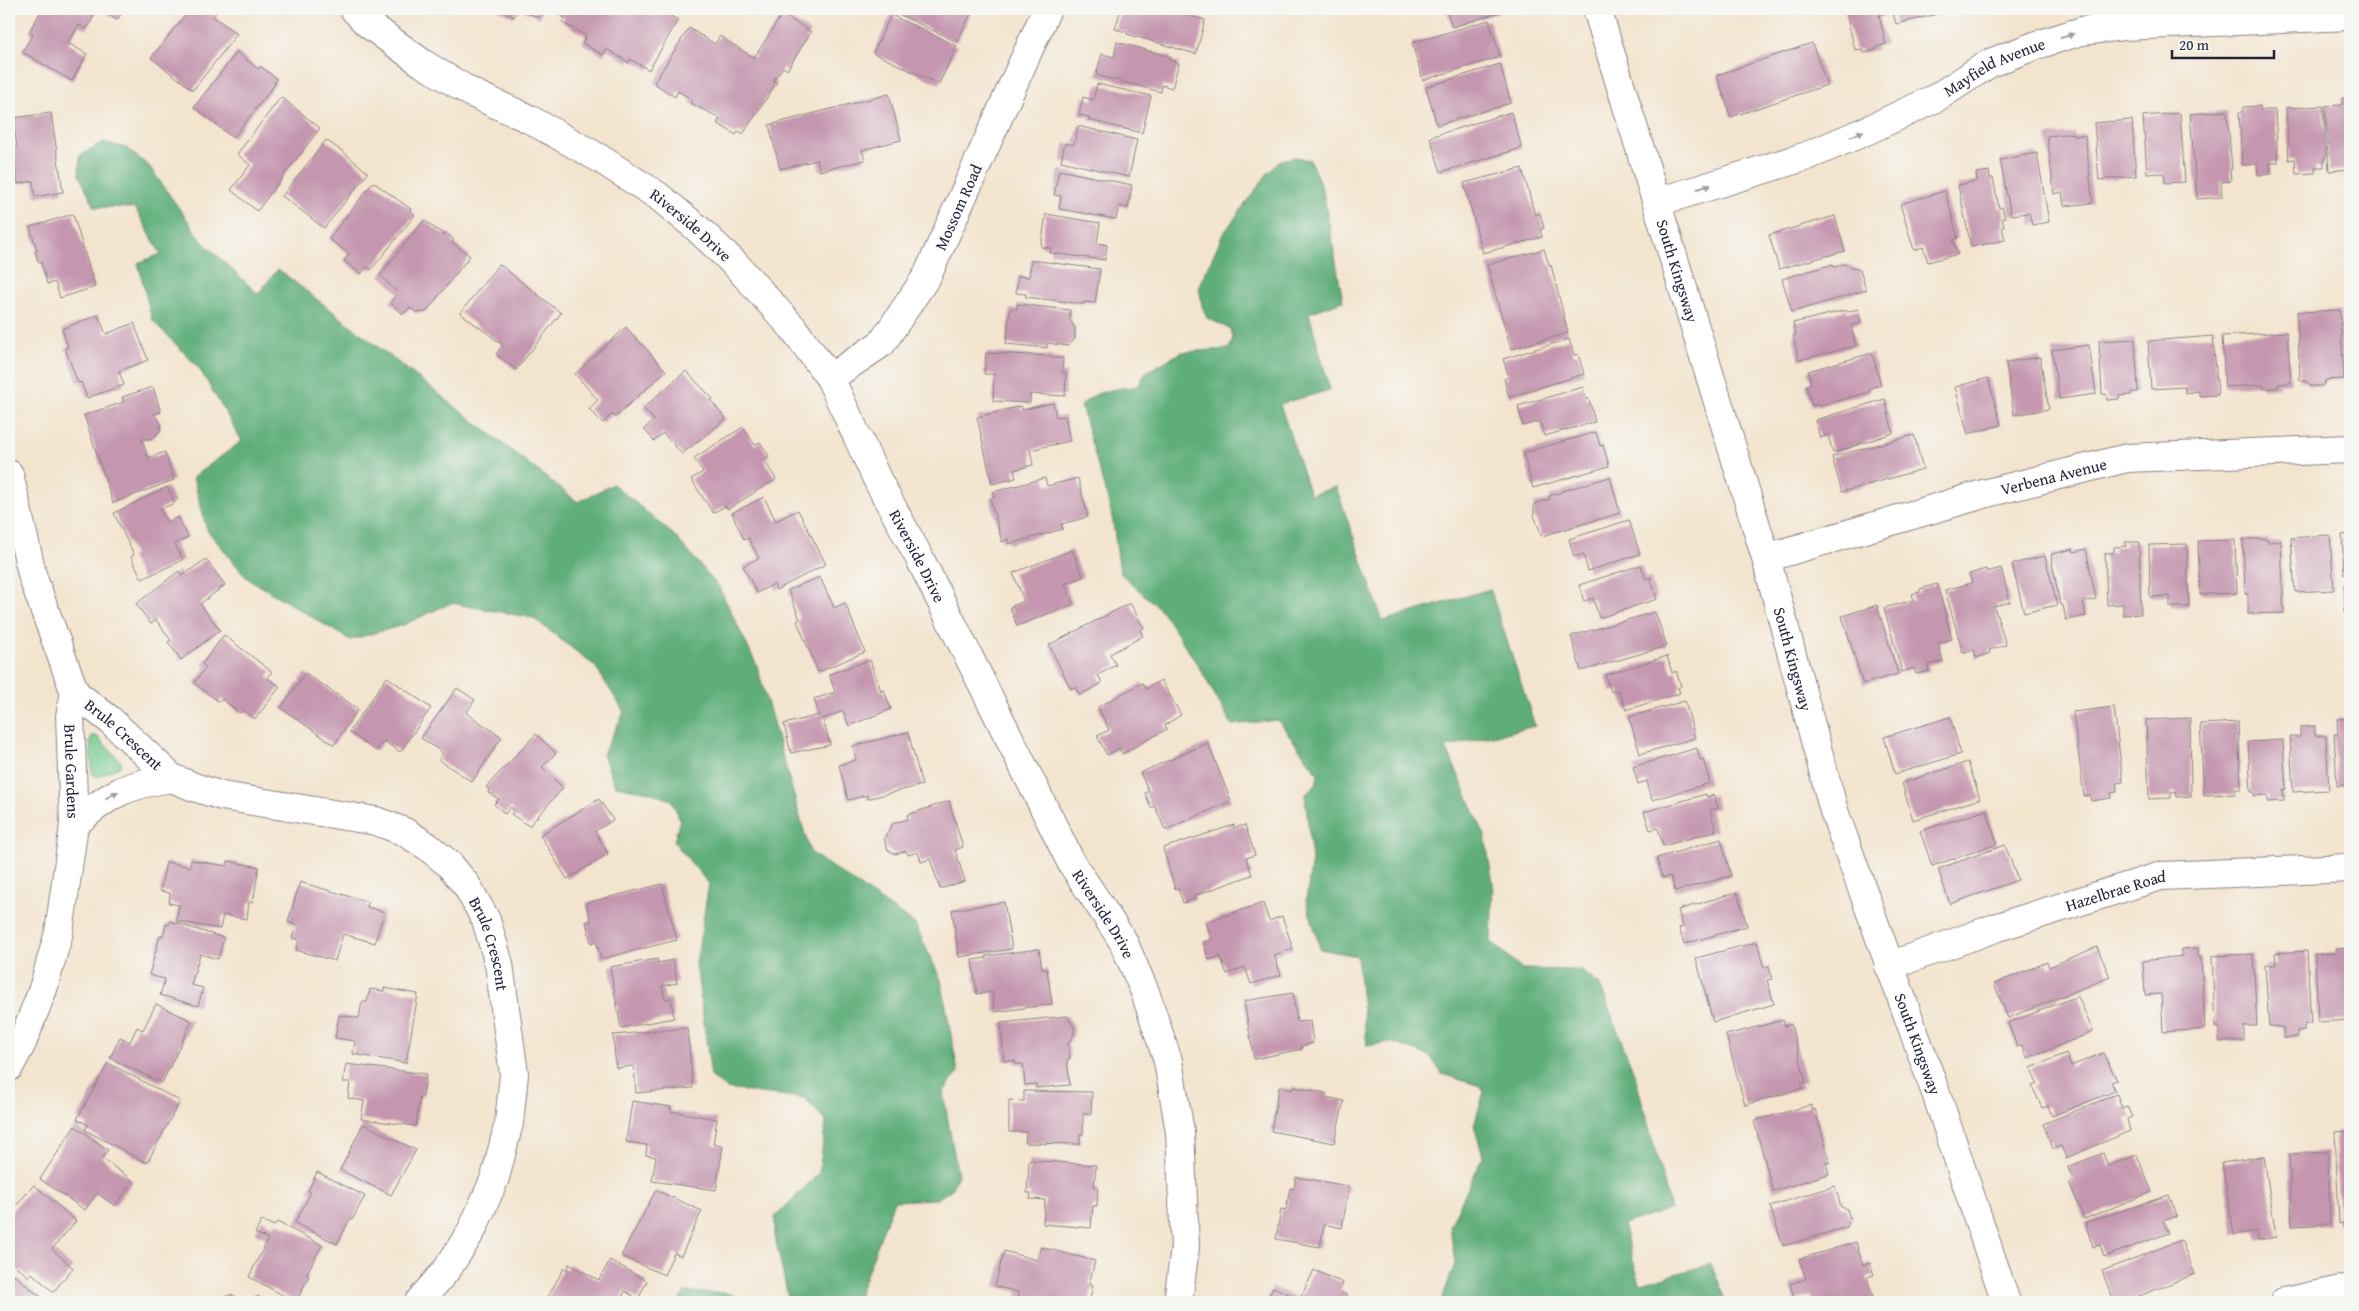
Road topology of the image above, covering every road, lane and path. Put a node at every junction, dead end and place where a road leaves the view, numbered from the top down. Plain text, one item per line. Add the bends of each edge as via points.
1 (354, 9) edge
2 (1047, 9) edge
3 (1597, 9) edge
4 (2350, 16) edge
5 (1658, 202) junction
6 (830, 378) junction
7 (2350, 449) edge
8 (9, 474) edge
9 (1766, 558) junction
10 (75, 693) junction
11 (172, 778) junction
12 (74, 825) junction
13 (2350, 868) edge
14 (1889, 966) junction
15 (9, 1067) edge
16 (2350, 1288) edge
17 (419, 1302) edge
18 (1178, 1302) edge
19 (2006, 1302) edge
20 (2284, 1302) edge

1 - 6 street, Riverside Drive via 367,23 422,63 472,93 537,123 658,196 736,264 793,328
2 - 6 street, Mossom Road via 927,276 882,343
3 - 5 street, South Kingsway
5 -> 4 street, Mayfield Avenue via 1807,156 1936,98 1990,63 2082,31 2123,26
5 - 9 street, South Kingsway
6 - 18 street, Riverside Drive via 878,481 1058,837 1123,941 1145,992 1168,1061 1180,1132 1184,1247
7 - 9 street, Verbena Avenue via 2126,458 1987,493
8 - 10 street via 32,578
9 - 14 street, South Kingsway via 1834,811
10 - 11 street, Brule Crescent via 110,720
10 - 12 street, Brule Gardens via 70,716
12 -> 11 street, Brule Crescent via 99,802 125,788
11 - 17 street, Brule Crescent via 222,796 376,821 405,832 450,865 467,886 486,920 499,964 509,1023 514,1074 509,1123 495,1178 472,1230 448,1268
12 - 15 street, Brule Gardens via 59,932 39,998
13 - 14 street, Hazelbrae Road via 2161,876 1998,927
14 - 19 street, South Kingsway via 1937,1096
16 - 20 street

